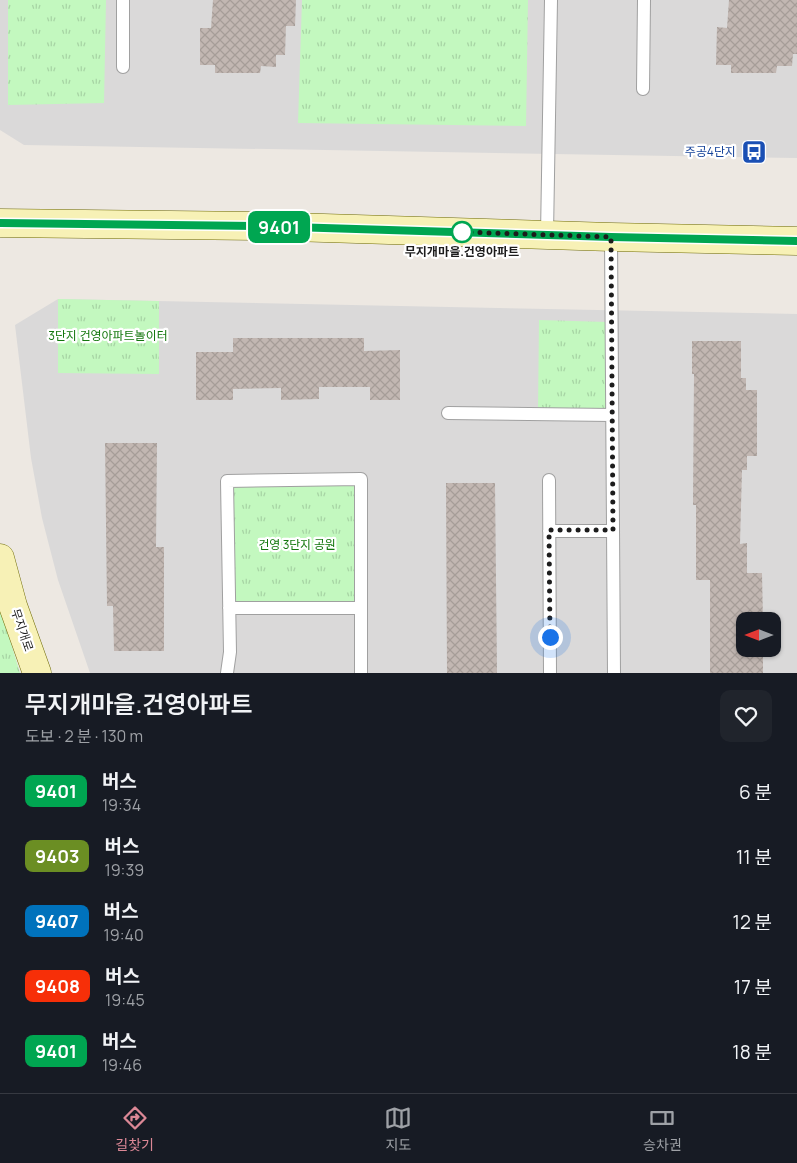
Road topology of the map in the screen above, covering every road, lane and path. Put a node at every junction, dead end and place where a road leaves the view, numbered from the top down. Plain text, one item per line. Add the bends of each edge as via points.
1 (123, 0) edge
2 (551, 0) edge
3 (644, 0) edge
4 (123, 67) dead end
5 (643, 89) dead end
6 (0, 223) edge
7 (547, 234) junction
8 (611, 237) junction
9 (797, 241) edge
10 (448, 413) dead end
11 (612, 415) junction
12 (549, 480) dead end
13 (549, 530) junction
14 (613, 530) junction
15 (0, 558) edge
16 (230, 608) junction
17 (361, 608) junction
18 (37, 673) edge
19 (227, 673) edge
20 (361, 673) edge
21 (550, 673) edge
22 (614, 673) edge

1 - 4 lane
2 - 7 lane
3 - 5 lane
6 - 7 main road
7 - 8 main road
8 - 9 main road
8 - 11 lane
10 - 11 lane
11 - 14 lane
12 - 13 lane
13 - 14 lane
13 - 21 lane
14 - 22 lane
15 - 18 main road, 무지개로
16 - 17 lane
16 - 17 lane via 227,481 361,479
16 - 19 lane
17 - 20 lane

